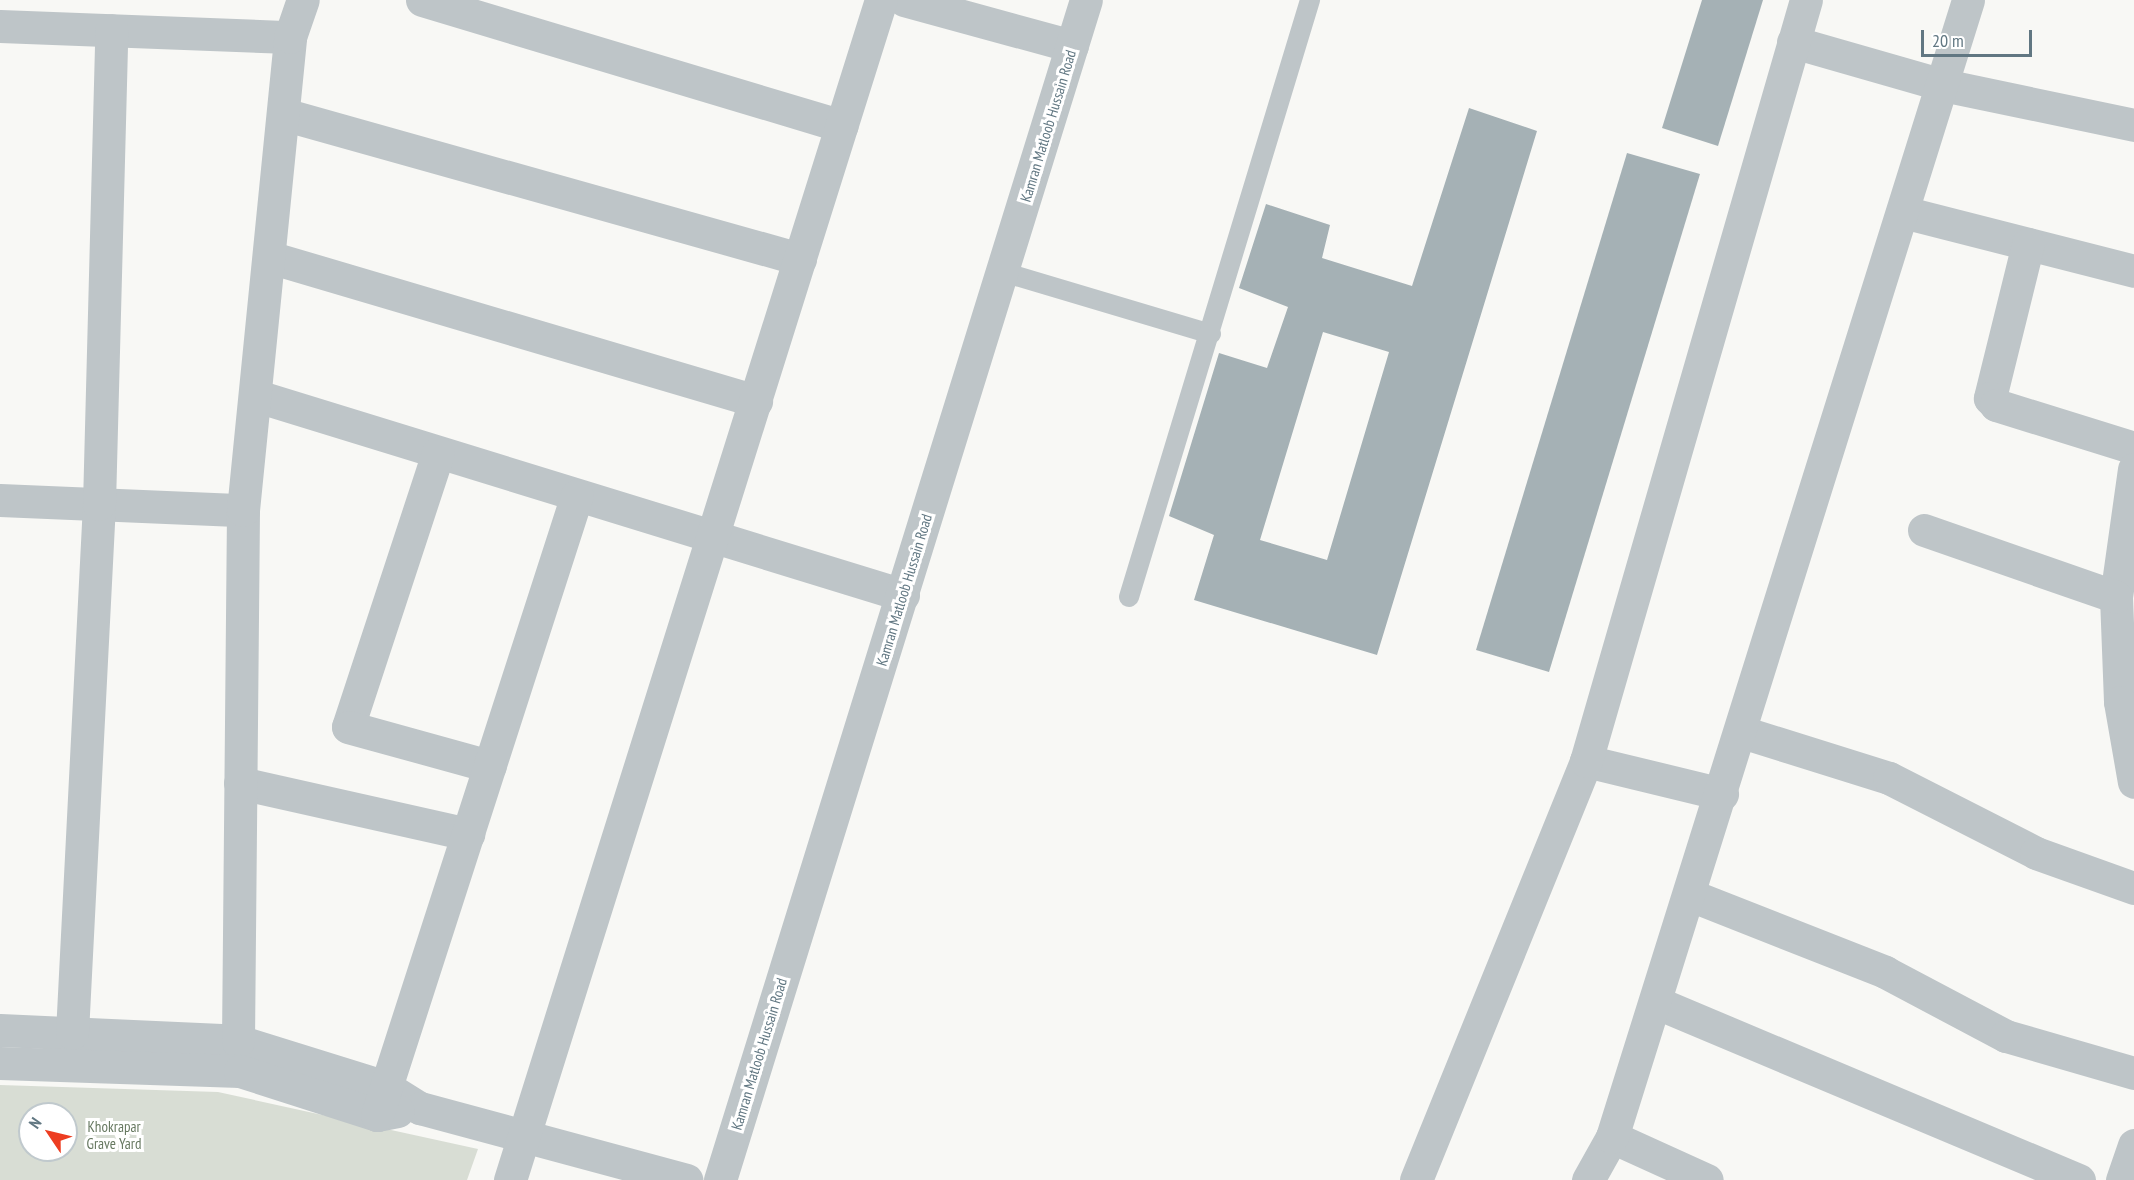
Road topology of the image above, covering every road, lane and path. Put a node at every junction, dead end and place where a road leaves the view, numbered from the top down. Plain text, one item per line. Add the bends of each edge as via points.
1 (303, 0) edge
2 (422, 0) edge
3 (881, 0) edge
4 (904, 0) edge
5 (1086, 0) edge
6 (1310, 0) edge
7 (1806, 0) edge
8 (1968, 0) edge
9 (0, 26) edge
10 (111, 30) junction
11 (290, 37) junction
12 (1793, 42) junction
13 (1072, 46) junction
14 (1943, 85) junction
15 (283, 114) junction
16 (2134, 125) edge
17 (842, 126) junction
18 (1903, 212) junction
19 (2028, 244) junction
20 (269, 257) junction
21 (800, 259) junction
22 (2134, 271) edge
23 (1003, 272) junction
24 (1211, 334) junction
25 (257, 396) junction
26 (756, 401) junction
27 (2134, 448) edge
28 (438, 453) junction
29 (2134, 469) edge
30 (578, 495) junction
31 (0, 500) edge
32 (99, 504) junction
33 (243, 510) junction
34 (1924, 530) dead end
35 (714, 537) junction
36 (903, 595) junction
37 (1129, 597) dead end
38 (2116, 597) junction
39 (1742, 732) junction
40 (1586, 761) junction
41 (490, 766) junction
42 (2134, 782) edge
43 (240, 783) junction
44 (1722, 794) junction
45 (468, 834) junction
46 (2134, 888) edge
47 (1690, 895) junction
48 (1655, 1002) junction
49 (0, 1030) edge
50 (72, 1033) junction
51 (238, 1041) junction
52 (0, 1063) edge
53 (2134, 1073) edge
54 (382, 1101) junction
55 (524, 1137) junction
56 (1612, 1137) junction
57 (510, 1180) edge
58 (686, 1180) edge
59 (720, 1180) edge
60 (1416, 1180) edge
61 (1588, 1180) edge
62 (1707, 1180) edge
63 (2079, 1180) edge

1 - 11 street
2 - 17 street
3 - 17 street
4 - 13 street
5 - 13 street, Kamran Matloob Hussain Road
6 - 24 lane
7 - 12 street
8 - 14 street
9 - 10 street
10 - 11 street
10 - 32 street
11 - 15 street
12 - 14 street
12 - 40 street
13 - 23 street, Kamran Matloob Hussain Road
14 - 16 street
14 - 18 street
15 - 20 street
15 - 21 street
17 - 21 street
18 - 19 street
18 - 39 street
19 - 22 street
19 - 27 street via 1990,398 1996,405
20 - 25 street
20 - 26 street
21 - 26 street
23 - 24 lane
23 - 36 street, Kamran Matloob Hussain Road
24 - 37 lane
25 - 28 street
25 - 33 street
26 - 35 street
28 - 30 street
28 - 41 street via 348,727
29 - 38 street
30 - 35 street
30 - 41 street
31 - 32 street
32 - 33 street
32 - 50 street
33 - 43 street
34 - 38 street
35 - 36 street
35 - 55 street
36 - 59 street, Kamran Matloob Hussain Road
38 - 42 street via 2120,702
39 - 44 street
39 - 46 street via 1889,778 2036,853
40 - 44 street
40 - 60 street
41 - 45 street
43 - 45 street
43 - 51 street
44 - 47 street
45 - 54 street
47 - 48 street
47 - 53 street via 1885,972 2006,1036
48 - 56 street
48 - 63 street
49 - 50 street
50 - 51 street
51 - 54 street
52 - 54 street via 240,1071
54 - 55 street
55 - 57 street
55 - 58 street
56 - 61 street
56 - 62 street

